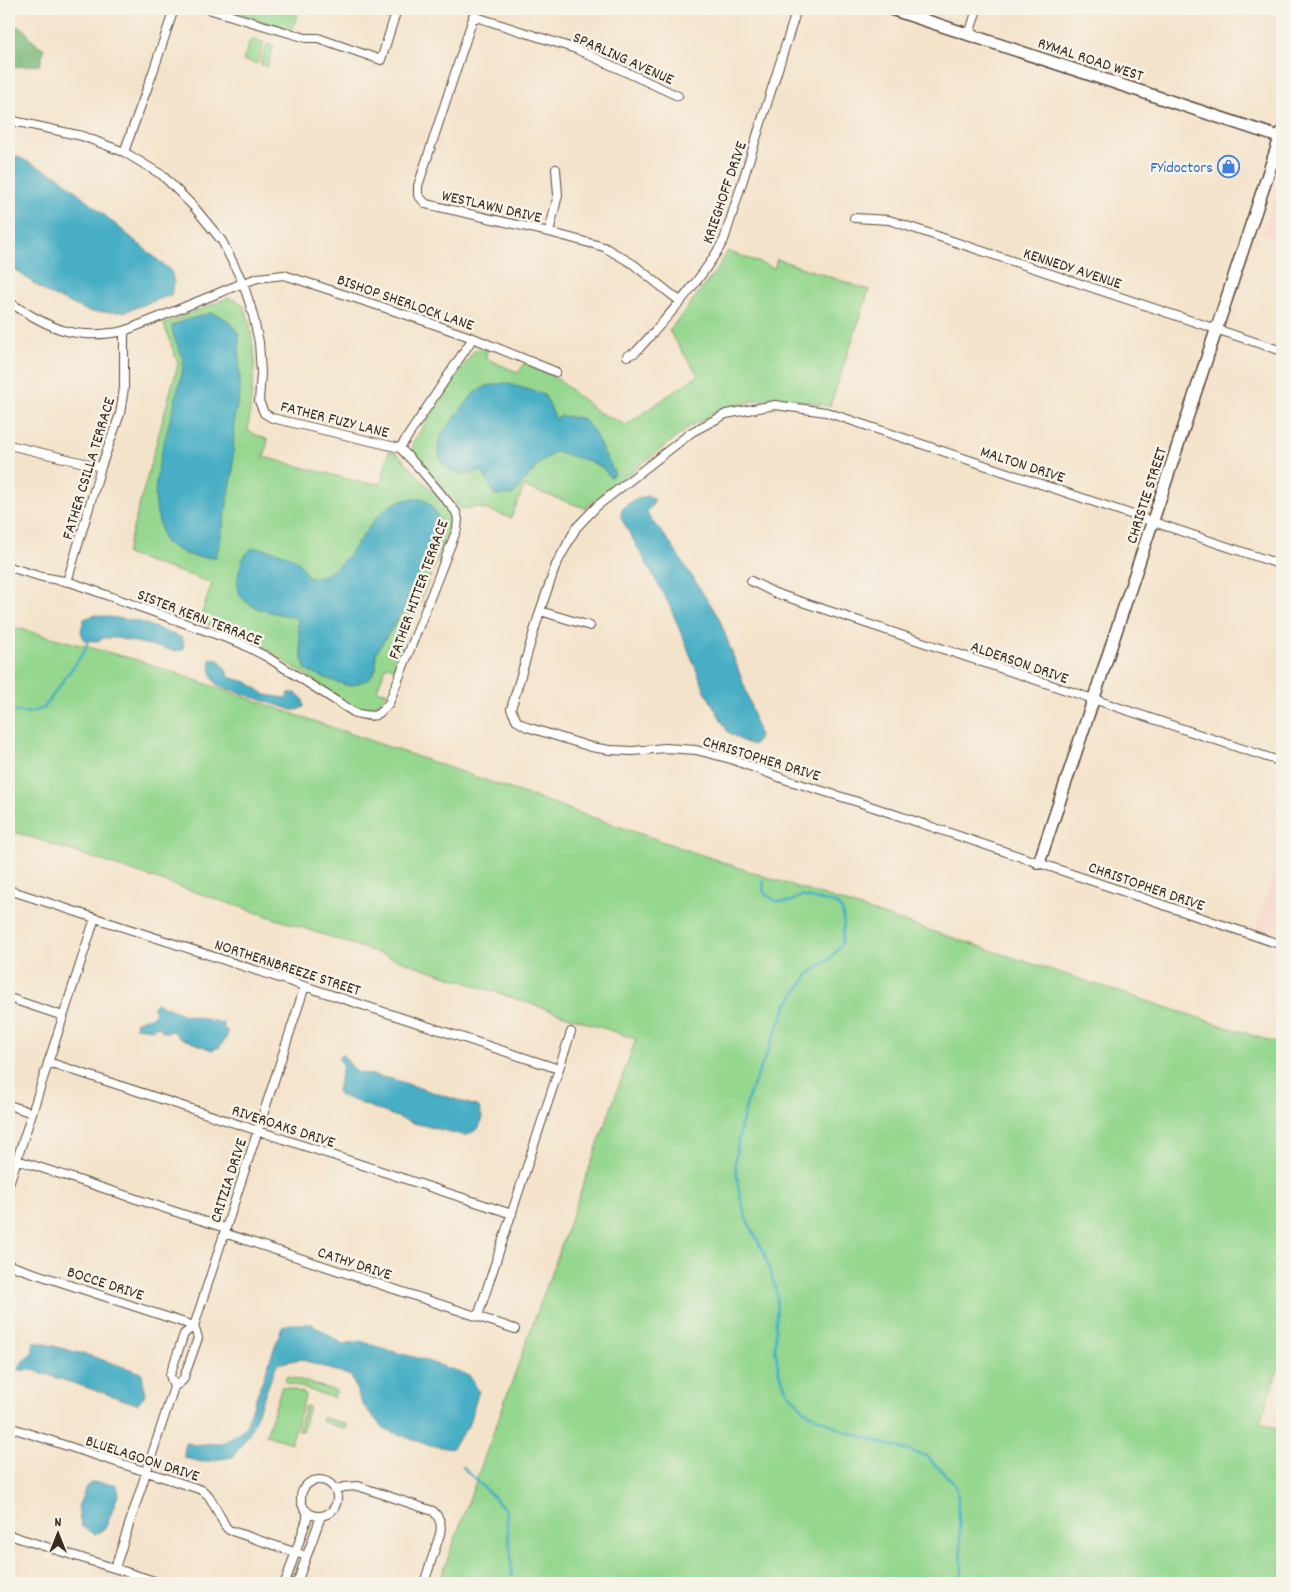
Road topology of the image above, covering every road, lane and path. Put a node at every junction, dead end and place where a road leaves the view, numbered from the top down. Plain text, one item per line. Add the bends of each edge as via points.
1 (174, 9) edge
2 (208, 9) edge
3 (397, 9) edge
4 (797, 9) edge
5 (891, 9) edge
6 (977, 9) edge
7 (475, 13) edge
8 (969, 35) junction
9 (678, 96) dead end
10 (9, 120) edge
11 (1282, 136) edge
12 (124, 152) junction
13 (556, 169) dead end
14 (854, 218) dead end
15 (549, 232) junction
16 (243, 283) junction
17 (9, 302) edge
18 (681, 302) junction
19 (1217, 330) junction
20 (124, 331) junction
21 (474, 338) junction
22 (1282, 351) edge
23 (627, 356) dead end
24 (556, 372) dead end
25 (752, 409) joint
26 (9, 445) edge
27 (400, 448) junction
28 (101, 467) junction
29 (1153, 521) junction
30 (1282, 565) edge
31 (9, 567) edge
32 (751, 581) dead end
33 (67, 582) junction
34 (540, 611) junction
35 (590, 626) dead end
36 (1094, 700) junction
37 (369, 716) joint
38 (1282, 762) edge
39 (1039, 863) junction
40 (9, 890) edge
41 (95, 918) junction
42 (1282, 945) edge
43 (304, 986) junction
44 (9, 998) edge
45 (63, 1016) junction
46 (571, 1032) dead end
47 (48, 1062) junction
48 (559, 1069) junction
49 (9, 1105) edge
50 (32, 1113) junction
51 (258, 1131) junction
52 (17, 1160) junction
53 (9, 1184) edge
54 (512, 1214) junction
55 (225, 1231) junction
56 (9, 1265) edge
57 (478, 1316) junction
58 (194, 1326) junction
59 (515, 1329) dead end
60 (174, 1387) junction
61 (9, 1427) edge
62 (146, 1472) junction
63 (335, 1490) junction
64 (307, 1511) junction
65 (321, 1516) junction
66 (9, 1535) edge
67 (296, 1552) junction
68 (306, 1556) junction
69 (115, 1568) junction
70 (160, 1583) edge
71 (286, 1583) edge
72 (297, 1583) edge
73 (424, 1583) edge

1 - 12 street
2 - 3 street via 306,38 318,38 381,60
4 - 18 street, KRIEGHOFF DRIVE via 724,240
5 - 8 street, RYMAL ROAD WEST
6 - 8 street
7 - 9 street, SPARLING AVENUE via 576,49
7 - 15 street, WESTLAWN DRIVE via 418,186 418,195 426,204
8 - 11 street, RYMAL ROAD WEST
10 - 12 street via 82,136
11 - 19 street, CHRISTIE STREET
12 - 16 street via 162,175 194,207 222,241
13 - 15 street via 558,195
14 - 19 street, KENNEDY AVENUE via 889,220
15 - 18 street, WESTLAWN DRIVE via 604,247 633,264
16 - 20 street, BISHOP SHERLOCK LANE
16 - 21 street, BISHOP SHERLOCK LANE via 284,275
16 - 27 street, FATHER FUZY LANE via 259,342 259,401 264,413 272,418
17 - 20 street, BISHOP SHERLOCK LANE via 39,321 67,332 105,335
18 - 23 street, KRIEGHOFF DRIVE via 636,352
19 - 22 street, KENNEDY AVENUE
19 - 29 street, CHRISTIE STREET
20 - 28 street, FATHER CSILLA TERRACE via 123,398
21 - 24 street, BISHOP SHERLOCK LANE
21 - 27 street
25 - 29 street, MALTON DRIVE via 775,406 826,412
25 - 34 street, CHRISTOPHER DRIVE via 726,414 692,432 597,506 576,528 565,546
26 - 28 street
27 - 37 street, FATHER HITTER TERRACE via 456,512 457,529 389,702 380,714
28 - 33 street, FATHER CSILLA TERRACE
29 - 30 street, MALTON DRIVE
29 - 36 street, CHRISTIE STREET
31 - 33 street, SISTER KERN TERRACE
32 - 36 street, ALDERSON DRIVE via 775,593
33 - 37 street, SISTER KERN TERRACE via 240,643 355,713
34 - 35 street
34 - 39 street, CHRISTOPHER DRIVE via 511,709 517,721 526,727 610,750 696,750 732,759
36 - 38 street, ALDERSON DRIVE
36 - 39 street, CHRISTIE STREET
39 - 42 street, CHRISTOPHER DRIVE
40 - 41 street, NORTHERNBREEZE STREET
41 - 43 street, NORTHERNBREEZE STREET
41 - 45 street
43 - 48 street, NORTHERNBREEZE STREET
43 - 51 street, CRITZIA DRIVE
44 - 45 street
45 - 47 street
46 - 48 street
47 - 50 street
47 - 51 street, RIVEROAKS DRIVE
48 - 54 street
49 - 50 street
50 - 52 street
51 - 54 street, RIVEROAKS DRIVE
51 - 55 street, CRITZIA DRIVE
52 - 53 street
52 - 55 street, CATHY DRIVE
54 - 57 street
55 - 57 street, CATHY DRIVE
55 - 58 street, CRITZIA DRIVE
56 - 58 street, BOCCE DRIVE
57 - 59 street, CATHY DRIVE
58 - 60 street, CRITZIA DRIVE via 198,1338 183,1380
58 - 60 street, CRITZIA DRIVE via 184,1334 170,1375
60 - 62 street, CRITZIA DRIVE
61 - 62 street, BLUELAGOON DRIVE
62 - 67 street, BLUELAGOON DRIVE via 206,1493 229,1530
62 - 69 street, CRITZIA DRIVE
63 - 64 street via 322,1480 306,1486 302,1502
63 - 65 street via 335,1506
63 - 73 street via 358,1486 433,1511 439,1517 442,1528
64 - 65 street
64 - 67 street
65 - 68 street
66 - 69 street
67 - 68 street, BLUELAGOON DRIVE
67 - 71 street
68 - 72 street
69 - 70 street

